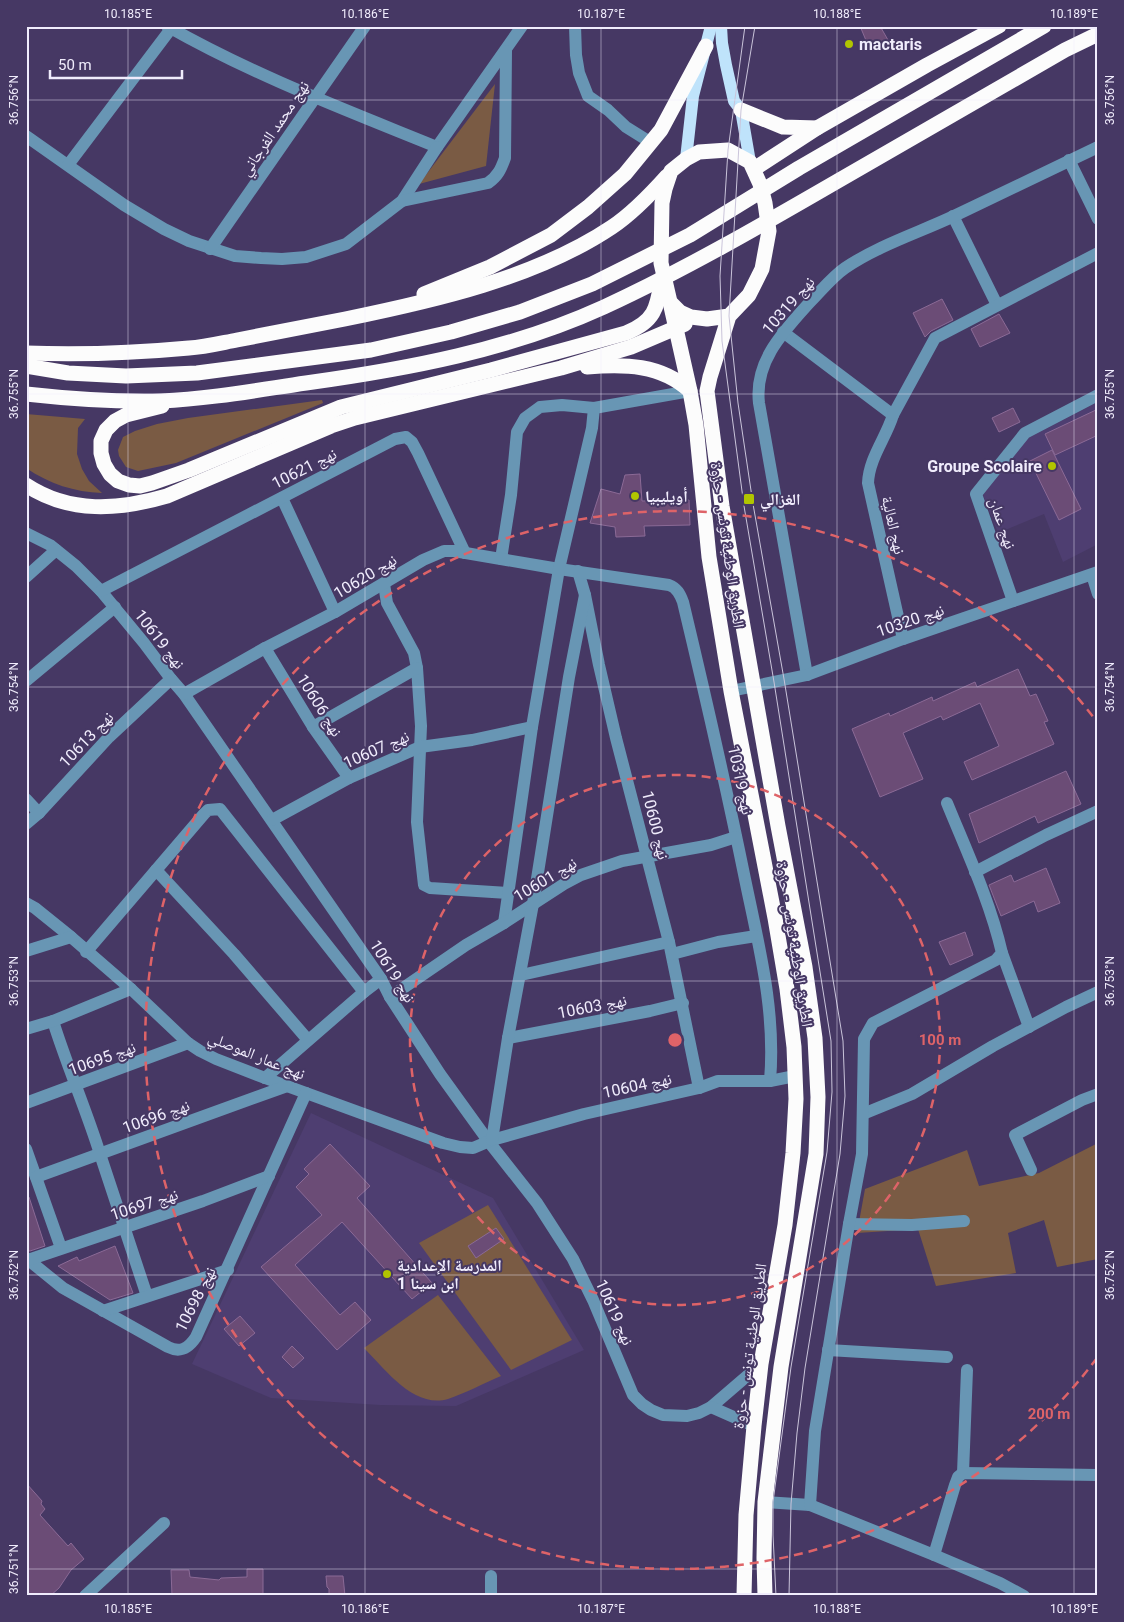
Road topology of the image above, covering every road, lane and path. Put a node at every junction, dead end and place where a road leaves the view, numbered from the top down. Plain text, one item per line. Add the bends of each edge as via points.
1 (365, 26) edge
2 (522, 26) edge
3 (575, 26) edge
4 (712, 26) edge
5 (721, 26) edge
6 (999, 26) edge
7 (1044, 26) edge
8 (170, 27) edge
9 (1098, 34) edge
10 (706, 46) junction
11 (506, 51) junction
12 (315, 97) junction
13 (741, 110) junction
14 (817, 128) junction
15 (26, 136) edge
16 (650, 142) junction
17 (437, 147) junction
18 (1098, 147) edge
19 (686, 159) junction
20 (1069, 160) junction
21 (68, 165) junction
22 (752, 166) junction
23 (672, 172) junction
24 (402, 200) junction
25 (953, 216) junction
26 (1098, 219) edge
27 (210, 249) junction
28 (1098, 253) edge
29 (663, 272) junction
30 (670, 302) junction
31 (997, 305) junction
32 (376, 313) junction
33 (729, 316) junction
34 (700, 319) junction
35 (676, 327) junction
36 (783, 332) junction
37 (26, 353) edge
38 (26, 366) edge
39 (561, 368) junction
40 (690, 391) junction
41 (26, 394) edge
42 (1098, 395) edge
43 (194, 398) junction
44 (594, 408) junction
45 (892, 418) junction
46 (26, 485) edge
47 (282, 498) junction
48 (26, 533) edge
49 (56, 550) junction
50 (465, 553) junction
51 (501, 559) junction
52 (559, 569) junction
53 (578, 572) junction
54 (1095, 573) edge
55 (26, 577) edge
56 (384, 584) junction
57 (101, 591) junction
58 (1098, 594) edge
59 (585, 595) junction
60 (1013, 601) junction
61 (115, 607) junction
62 (335, 612) junction
63 (903, 639) junction
64 (265, 648) junction
65 (417, 668) junction
66 (807, 675) junction
67 (171, 679) junction
68 (26, 681) edge
69 (753, 686) junction
70 (731, 691) junction
71 (184, 694) junction
72 (532, 726) junction
73 (313, 728) junction
74 (420, 746) junction
75 (349, 778) junction
76 (26, 799) edge
77 (947, 803) dead end
78 (1098, 811) edge
79 (39, 814) junction
80 (272, 820) junction
81 (26, 824) edge
82 (736, 837) junction
83 (647, 856) junction
84 (156, 870) junction
85 (975, 872) junction
86 (508, 893) junction
87 (26, 903) edge
88 (533, 904) junction
89 (504, 923) junction
90 (756, 936) junction
91 (71, 937) junction
92 (670, 948) junction
93 (26, 951) edge
94 (86, 952) junction
95 (1002, 953) junction
96 (521, 975) junction
97 (381, 979) junction
98 (132, 989) junction
99 (364, 992) junction
100 (1098, 992) edge
101 (390, 997) junction
102 (682, 1003) junction
103 (52, 1021) junction
104 (1029, 1027) junction
105 (26, 1029) edge
106 (508, 1038) junction
107 (308, 1040) junction
108 (188, 1043) junction
109 (795, 1076) junction
110 (265, 1078) junction
111 (770, 1081) junction
112 (76, 1085) junction
113 (287, 1086) junction
114 (699, 1088) junction
115 (306, 1093) junction
116 (1098, 1094) edge
117 (26, 1103) edge
118 (863, 1114) junction
119 (490, 1141) junction
120 (26, 1149) edge
121 (100, 1154) junction
122 (1031, 1170) dead end
123 (269, 1176) junction
124 (36, 1177) junction
125 (964, 1221) dead end
126 (849, 1224) junction
127 (123, 1228) junction
128 (61, 1248) junction
129 (27, 1259) edge
130 (228, 1270) junction
131 (147, 1296) junction
132 (103, 1311) junction
133 (828, 1350) junction
134 (948, 1356) dead end
135 (761, 1364) junction
136 (967, 1370) dead end
137 (711, 1407) junction
138 (754, 1426) junction
139 (963, 1473) junction
140 (1098, 1475) edge
141 (765, 1502) junction
142 (810, 1505) junction
143 (164, 1523) dead end
144 (934, 1555) junction
145 (491, 1576) dead end
146 (86, 1596) edge
147 (491, 1596) edge
148 (744, 1596) edge
149 (765, 1596) edge
150 (1024, 1596) edge

1 - 12 street, نهج محمد الفرجاني
2 - 11 street
3 - 16 street via 579,73 588,96
4 - 10 main road
5 - 13 main road via 734,101
6 - 14 highway
7 - 38 highway via 690,235 592,284 520,312 371,350 197,373 126,376 68,373
8 - 12 street via 205,47
8 - 21 street
9 - 43 highway via 695,261 602,308 530,335 455,357 376,374
10 - 16 highway via 661,130
10 - 19 main road via 693,96
11 - 17 street
11 - 24 street via 505,158 496,178 488,183
12 - 17 street
12 - 27 street, نهج محمد الفرجاني
13 - 14 highway via 784,127
13 - 22 main road
14 - 22 highway
15 - 21 street
16 - 32 highway via 625,174 551,235 490,267
17 - 24 street
18 - 20 street, نهج 10319
19 - 22 highway via 699,152 728,150
19 - 23 highway
20 - 25 street, نهج 10319
20 - 26 street
21 - 27 street via 164,229
22 - 33 highway via 765,203 769,231 767,246 762,269 750,295
23 - 29 highway via 662,203
23 - 32 highway via 644,203 611,228 551,259 469,290
24 - 27 street via 346,244 306,257 235,256
25 - 31 street
25 - 36 street, نهج 10319 via 886,245 844,269
28 - 31 street, نهج العالية
29 - 30 highway
29 - 43 highway via 652,316 626,333 341,407 152,483 129,485 110,474 104,464 101,441 115,420
30 - 34 highway via 680,312
30 - 35 highway, الطريق الوطنية تونس - حزوة
31 - 45 street, نهج العالية via 935,338
32 - 37 highway via 190,348
33 - 34 highway
33 - 69 highway, الطريق الوطنية تونس - حزوة via 707,391 722,506
34 - 35 highway
35 - 39 highway via 631,347
35 - 40 highway, الطريق الوطنية تونس - حزوة
36 - 45 street
36 - 66 street, نهج 10319 via 761,370 758,390
39 - 40 highway via 627,365 666,374
39 - 46 highway via 355,418 167,496 140,504 86,507 48,497
40 - 44 street
40 - 70 highway, الطريق الوطنية تونس - حزوة via 708,557
41 - 43 highway via 79,400
42 - 60 street, نهج عمان via 1026,433 976,494
44 - 51 street via 540,407 525,418 517,432
44 - 52 street
45 - 63 street, نهج العالية via 871,462 868,483
47 - 50 street, نهج 10621 via 395,439 406,437 418,452
47 - 57 street, نهج 10621
47 - 62 street
48 - 49 street, نهج 10619
49 - 55 street
49 - 57 street, نهج 10619
50 - 51 street, نهج 10620
50 - 56 street, نهج 10620 via 444,551
51 - 52 street, نهج 10620
52 - 53 street, نهج 10620
52 - 72 street
53 - 59 street, نهج 10600
53 - 82 street, نهج 10319 via 669,585 681,596
54 - 58 street
54 - 60 street, نهج 10320
56 - 62 street, نهج 10620
56 - 65 street via 387,603 414,653
57 - 61 street, نهج 10619
59 - 83 street, نهج 10600 via 599,666
59 - 88 street
60 - 63 street, نهج 10320
61 - 67 street, نهج 10619
61 - 68 street
62 - 64 street, نهج 10620
63 - 66 street, نهج 10320
64 - 71 street, نهج 10620
64 - 73 street, نهج 10606
65 - 73 street
65 - 74 street via 421,706
66 - 69 street, نهج 10320
67 - 71 street, نهج 10619
67 - 79 street, نهج 10613 via 109,736
69 - 70 street, نهج 10320
69 - 141 highway, الطريق الوطنية تونس - حزوة via 806,967 818,1097 816,1154 781,1366
70 - 109 highway, الطريق الوطنية تونس - حزوة via 784,971
71 - 80 street, نهج 10619
72 - 74 street, نهج 10607 via 472,740
72 - 86 street
73 - 75 street, نهج 10606
74 - 75 street, نهج 10607
74 - 86 street via 417,822 424,885
75 - 80 street, نهج 10607
76 - 79 street
77 - 85 street
78 - 85 street
79 - 81 street, نهج 10613
80 - 97 street, نهج 10619
82 - 83 street, نهج 10601 via 711,845
82 - 90 street, نهج 10319
83 - 88 street, نهج 10601 via 581,875
83 - 92 street, نهج 10600
84 - 94 street
84 - 99 street via 208,810 220,809
84 - 107 street
85 - 95 street
86 - 89 street
87 - 91 street, نهج عمار الموصلي
88 - 89 street, نهج 10601
88 - 96 street
89 - 101 street, نهج 10601
90 - 92 street
90 - 111 street, نهج 10319 via 768,994 772,1053
91 - 93 street
91 - 94 street, نهج عمار الموصلي
92 - 96 street
92 - 102 street, نهج 10600
94 - 98 street, نهج عمار الموصلي
95 - 104 street
95 - 118 street via 996,960 873,1023 864,1039
96 - 106 street
97 - 99 street
97 - 101 street, نهج 10619
98 - 103 street
98 - 108 street, نهج عمار الموصلي
99 - 107 street
100 - 104 street
101 - 119 street, نهج 10619 via 440,1074
102 - 106 street, نهج 10603
102 - 114 street, نهج 10600
103 - 105 street
103 - 112 street
104 - 118 street via 912,1094
106 - 119 street
107 - 110 street
108 - 110 street, نهج عمار الموصلي via 216,1059
108 - 112 street, نهج 10695
109 - 111 street, نهج 10604
109 - 135 highway, الطريق الوطنية تونس - حزوة via 793,1153 785,1225
110 - 113 street, نهج عمار الموصلي
111 - 114 street, نهج 10604 via 718,1081
112 - 117 street, نهج 10695
112 - 121 street
113 - 115 street, نهج عمار الموصلي
113 - 121 street, نهج 10696
114 - 119 street, نهج 10604 via 584,1114
115 - 119 street, نهج عمار الموصلي via 443,1143 473,1148
115 - 123 street, نهج 10698
116 - 122 street via 1015,1134
118 - 126 street via 862,1154
119 - 137 street, نهج 10619 via 537,1203 573,1259 633,1395 663,1415 687,1416
120 - 124 street
121 - 124 street, نهج 10696
121 - 127 street
123 - 127 street, نهج 10697
123 - 130 street, نهج 10698
124 - 128 street
125 - 126 street via 912,1225
126 - 133 street
127 - 128 street, نهج 10697
127 - 131 street
128 - 129 street, نهج 10697
129 - 132 street, نهج 10698 via 63,1288
130 - 131 street
130 - 132 street, نهج 10698 via 196,1338 185,1349 173,1349
131 - 132 street
133 - 134 street
133 - 142 street via 815,1431
135 - 137 street, نهج 10619
135 - 138 highway, الطريق الوطنية تونس - حزوة
136 - 139 street
137 - 138 street
138 - 148 highway, الطريق الوطنية تونس - حزوة via 746,1514
139 - 140 street
139 - 144 street via 955,1485
141 - 142 street
141 - 149 highway, الطريق الوطنية تونس - حزوة
142 - 144 street
143 - 146 street
144 - 150 street
145 - 147 street

